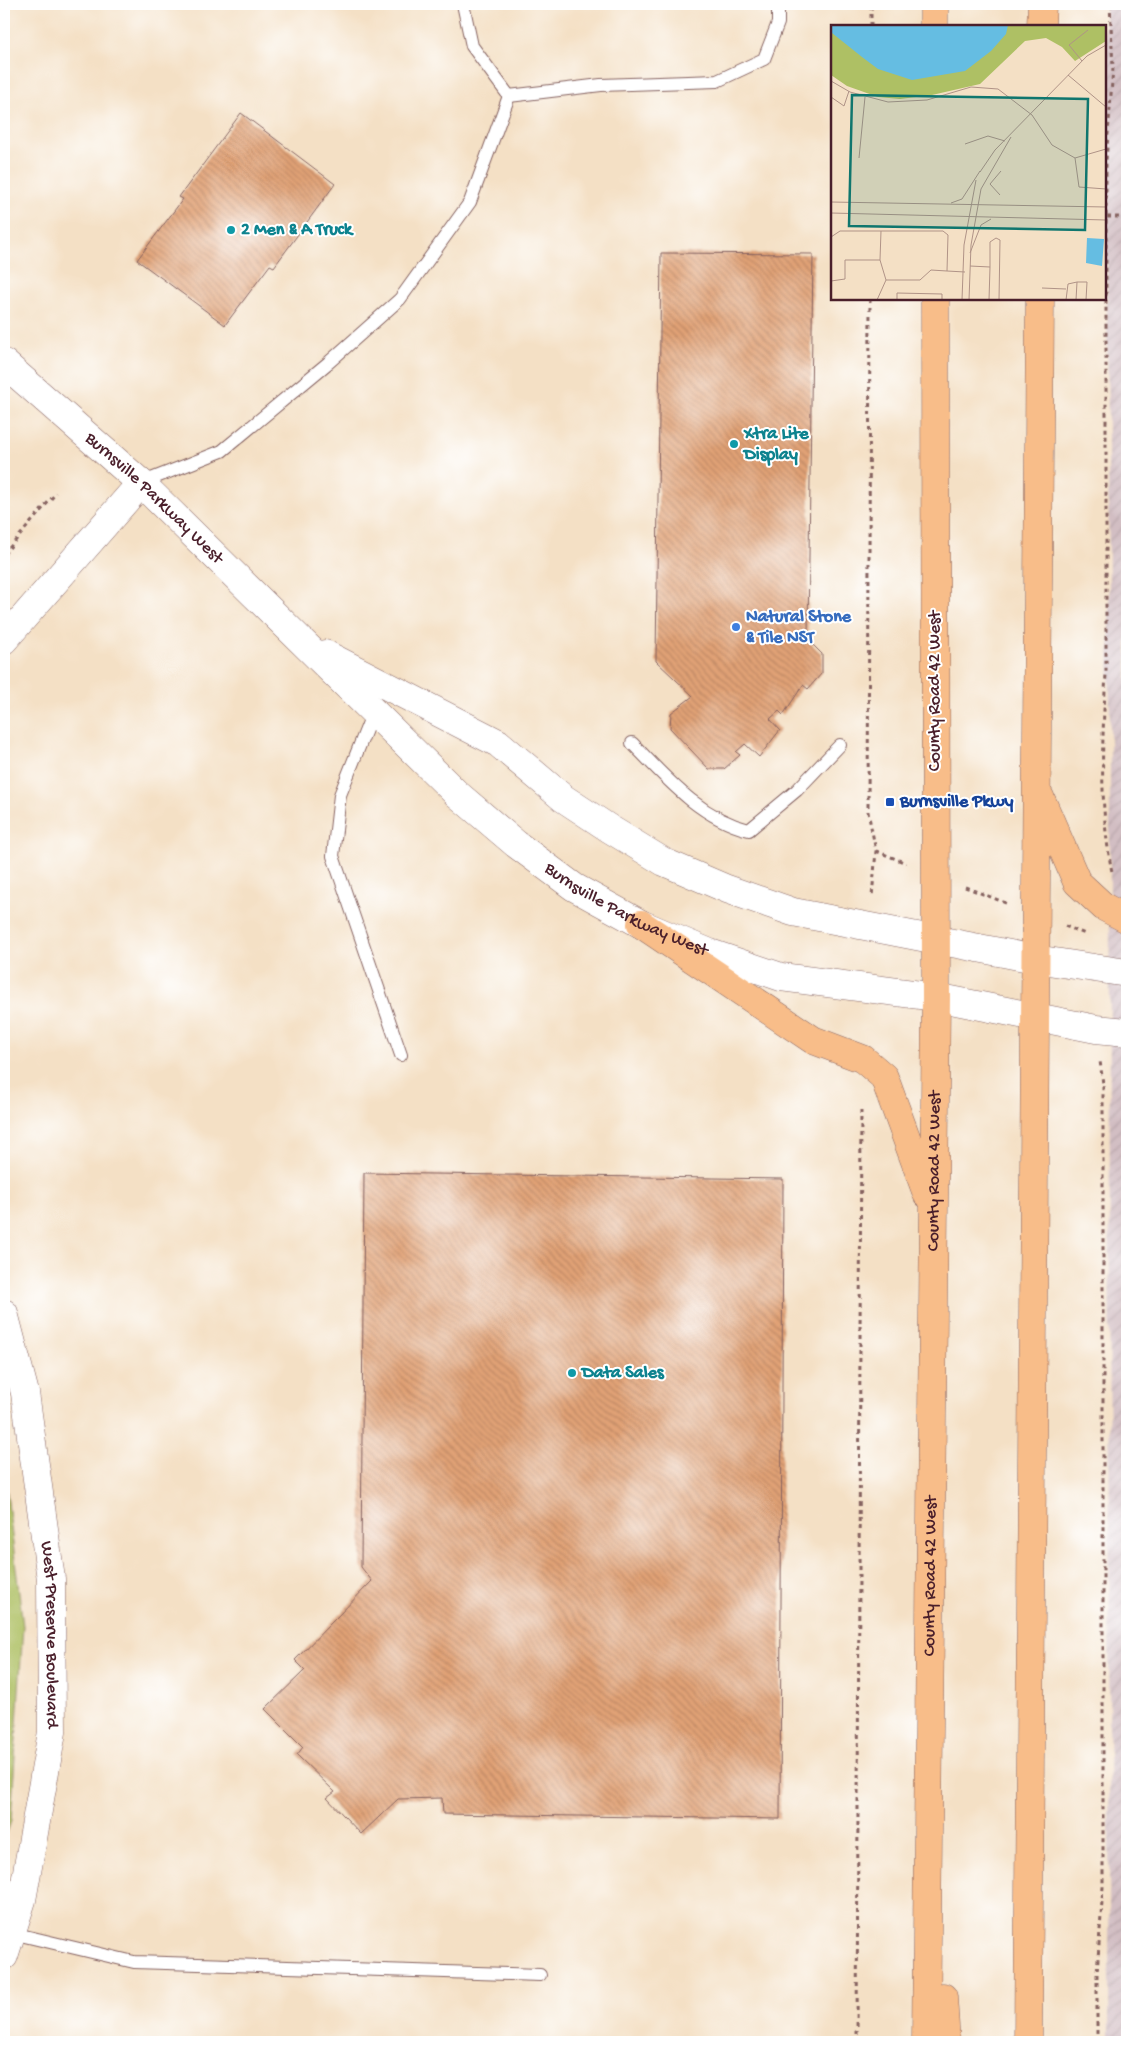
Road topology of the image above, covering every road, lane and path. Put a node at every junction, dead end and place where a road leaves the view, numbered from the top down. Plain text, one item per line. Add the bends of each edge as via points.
1 (463, 4) edge
2 (778, 4) edge
3 (871, 4) edge
4 (934, 4) edge
5 (1042, 4) edge
6 (1110, 4) edge
7 (871, 25) edge
8 (934, 25) edge
9 (1041, 25) edge
10 (509, 96) junction
11 (1127, 216) edge
12 (1107, 218) junction
13 (870, 300) edge
14 (935, 300) edge
15 (1040, 300) edge
16 (4, 363) edge
17 (141, 483) junction
18 (56, 493) dead end
19 (4, 554) edge
20 (4, 640) edge
21 (300, 640) junction
22 (373, 712) junction
23 (632, 743) dead end
24 (840, 745) dead end
25 (1036, 787) junction
26 (876, 851) junction
27 (874, 861) dead end
28 (935, 875) junction
29 (1114, 881) dead end
30 (1036, 915) junction
31 (1127, 919) edge
32 (641, 924) junction
33 (1088, 935) dead end
34 (936, 940) junction
35 (1036, 959) junction
36 (1127, 973) edge
37 (936, 997) junction
38 (1035, 1017) junction
39 (1127, 1032) edge
40 (401, 1055) dead end
41 (1103, 1084) dead end
42 (861, 1102) dead end
43 (933, 1212) junction
44 (4, 1313) edge
45 (4, 1571) edge
46 (4, 1713) edge
47 (928, 1753) junction
48 (8, 1944) edge
49 (540, 1975) dead end
50 (857, 2042) edge
51 (926, 2042) edge
52 (946, 2042) edge
53 (1028, 2042) edge
54 (1097, 2042) edge

1 - 10 lane via 472,46
2 - 10 lane via 778,23 764,59 717,81 601,85
3 - 7 path
4 - 8 highway
5 - 9 highway
6 - 12 path via 1113,68 1106,161
10 - 17 lane via 470,202 400,298 222,451
11 - 12 path
12 - 29 path via 1106,674 1101,754 1105,819
13 - 26 path via 868,812
14 - 28 highway, County Road 42 West
15 - 25 highway
16 - 17 street, Burnsville Parkway West
17 - 20 street
17 - 21 street, Burnsville Parkway West
18 - 19 path
21 - 22 street, Burnsville Parkway West
21 - 34 street, Burnsville Parkway West via 498,743 563,798 664,862 793,912
22 - 32 street, Burnsville Parkway West via 456,793 516,844 574,887
22 - 40 lane via 340,795 333,856
23 - 24 lane via 683,796 731,826 749,830 797,790
25 - 30 highway
25 - 31 highway via 1076,882 1104,907
26 - 27 path
26 - 28 path
28 - 30 path
28 - 34 highway, County Road 42 West
30 - 33 path
30 - 35 highway
32 - 37 street, Burnsville Parkway West via 710,953 781,977
32 - 43 highway via 813,1040 863,1059 884,1077
34 - 35 street, Burnsville Parkway West
34 - 37 highway, County Road 42 West
35 - 36 street, Burnsville Parkway West
35 - 38 highway
37 - 38 street, Burnsville Parkway West
37 - 43 highway, County Road 42 West
38 - 39 street, Burnsville Parkway West
38 - 53 highway
41 - 54 path via 1103,1887 1097,1972
42 - 50 path
43 - 47 highway, County Road 42 West
44 - 48 street, West Preserve Boulevard via 26,1393 51,1578 52,1732 22,1900
45 - 46 path
47 - 51 highway, County Road 42 West
47 - 52 highway
48 - 49 lane via 134,1962

